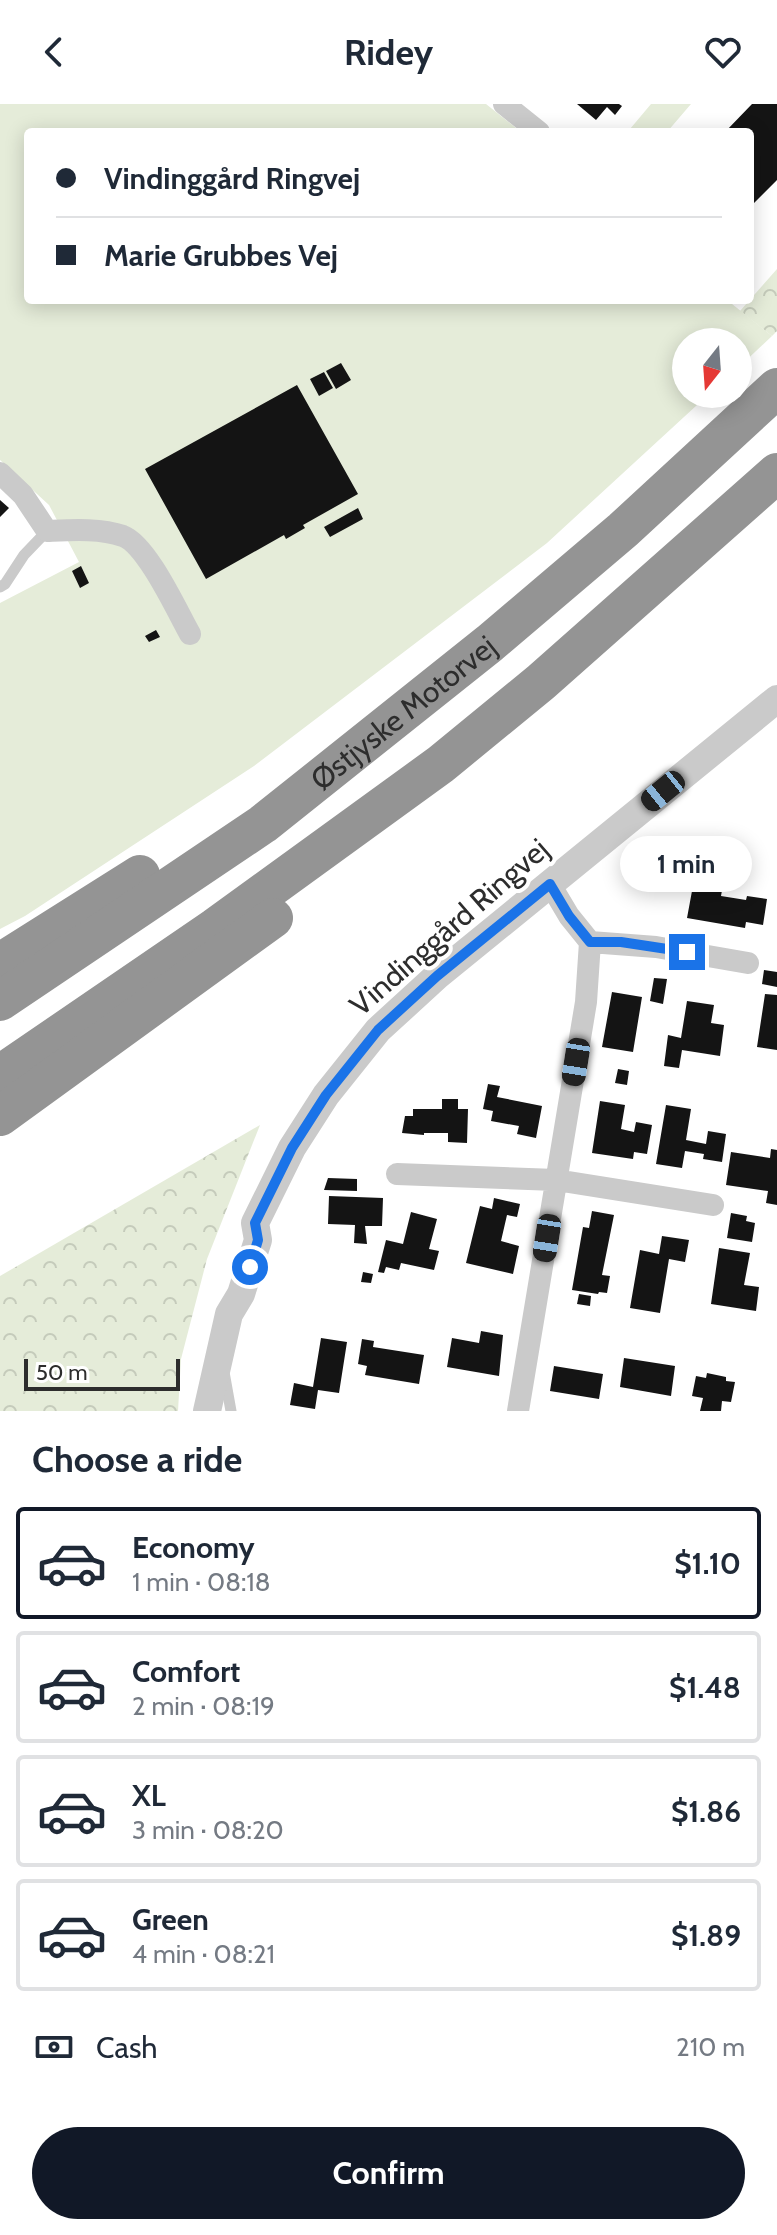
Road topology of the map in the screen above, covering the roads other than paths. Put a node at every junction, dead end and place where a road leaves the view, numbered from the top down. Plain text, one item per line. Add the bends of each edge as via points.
1 (504, 104) edge
2 (534, 128) edge
3 (777, 388) edge
4 (0, 473) edge
5 (777, 473) edge
6 (47, 531) junction
7 (0, 587) edge
8 (190, 634) dead end
9 (777, 699) edge
10 (441, 764) junction
11 (331, 767) junction
12 (550, 884) junction
13 (590, 942) junction
14 (0, 963) edge
15 (748, 963) dead end
16 (0, 1001) edge
17 (0, 1075) edge
18 (0, 1116) edge
19 (397, 1174) dead end
20 (556, 1180) junction
21 (713, 1205) dead end
22 (221, 1359) junction
23 (207, 1411) edge
24 (231, 1411) edge
25 (518, 1411) edge

1 - 2 street
3 - 11 highway, Østjyske Motorvej via 623,530
4 - 6 street via 23,495
5 - 10 highway, Østjyske Motorvej
6 - 7 lane
6 - 8 street via 80,529 125,537 150,562
9 - 12 street, Vindinggård Ringvej
10 - 17 highway, Østjyske Motorvej
10 - 18 highway via 427,799 229,952
11 - 14 highway via 261,799
11 - 16 highway, Østjyske Motorvej via 263,824
12 - 13 street
12 - 22 street, Vindinggård Ringvej via 378,1030 326,1095 292,1148 255,1223 258,1240 229,1314
13 - 15 street via 644,945
13 - 20 street via 586,1002
19 - 20 street
20 - 21 street
20 - 25 street
22 - 23 street, Vindinggård Ringvej
22 - 24 lane, Vindinggård Ringvej

